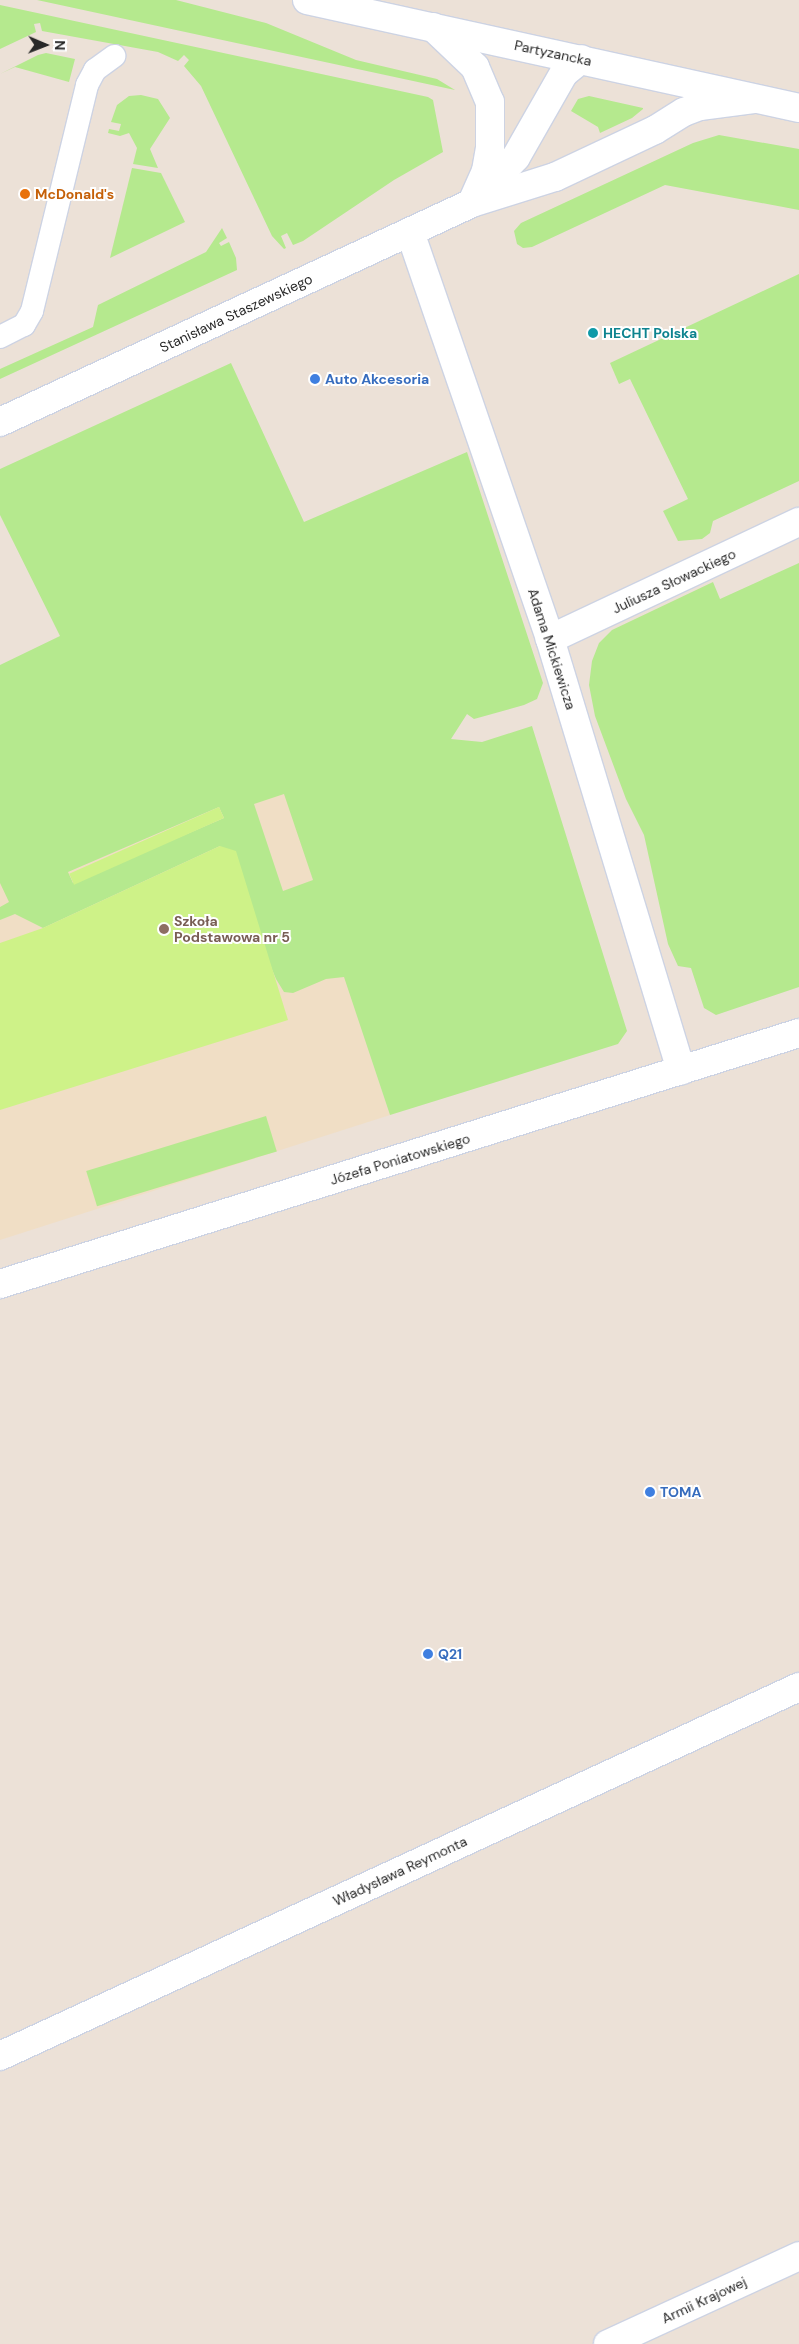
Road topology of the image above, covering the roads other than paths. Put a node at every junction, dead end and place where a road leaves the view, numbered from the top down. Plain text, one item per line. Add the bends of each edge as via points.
1 (307, 0) edge
2 (433, 27) junction
3 (114, 56) dead end
4 (582, 59) junction
5 (758, 98) junction
6 (799, 108) edge
7 (472, 203) junction
8 (410, 232) junction
9 (0, 338) edge
10 (0, 422) edge
11 (799, 522) edge
12 (550, 639) junction
13 (799, 1033) edge
14 (681, 1071) junction
15 (0, 1284) edge
16 (799, 1687) edge
17 (0, 2056) edge
18 (799, 2256) edge
19 (608, 2344) edge

1 - 2 street, Partyzancka
2 - 4 street, Partyzancka
2 - 7 street via 475,67 490,102 490,148 486,171
3 - 9 lane via 95,70 87,85 32,311 24,326
4 - 5 street, Partyzancka
4 - 7 street, Stanisława Staszewskiego via 564,73 516,157
5 - 6 street, Partyzancka
5 - 7 street, Stanisława Staszewskiego via 700,106 556,177
7 - 8 street, Stanisława Staszewskiego
8 - 10 street, Stanisława Staszewskiego
8 - 12 street, Adama Mickiewicza
11 - 12 street, Juliusza Słowackiego
12 - 14 street, Adama Mickiewicza
13 - 14 street, Józefa Poniatowskiego
14 - 15 street, Józefa Poniatowskiego
16 - 17 street, Władysława Reymonta
18 - 19 street, Armii Krajowej

